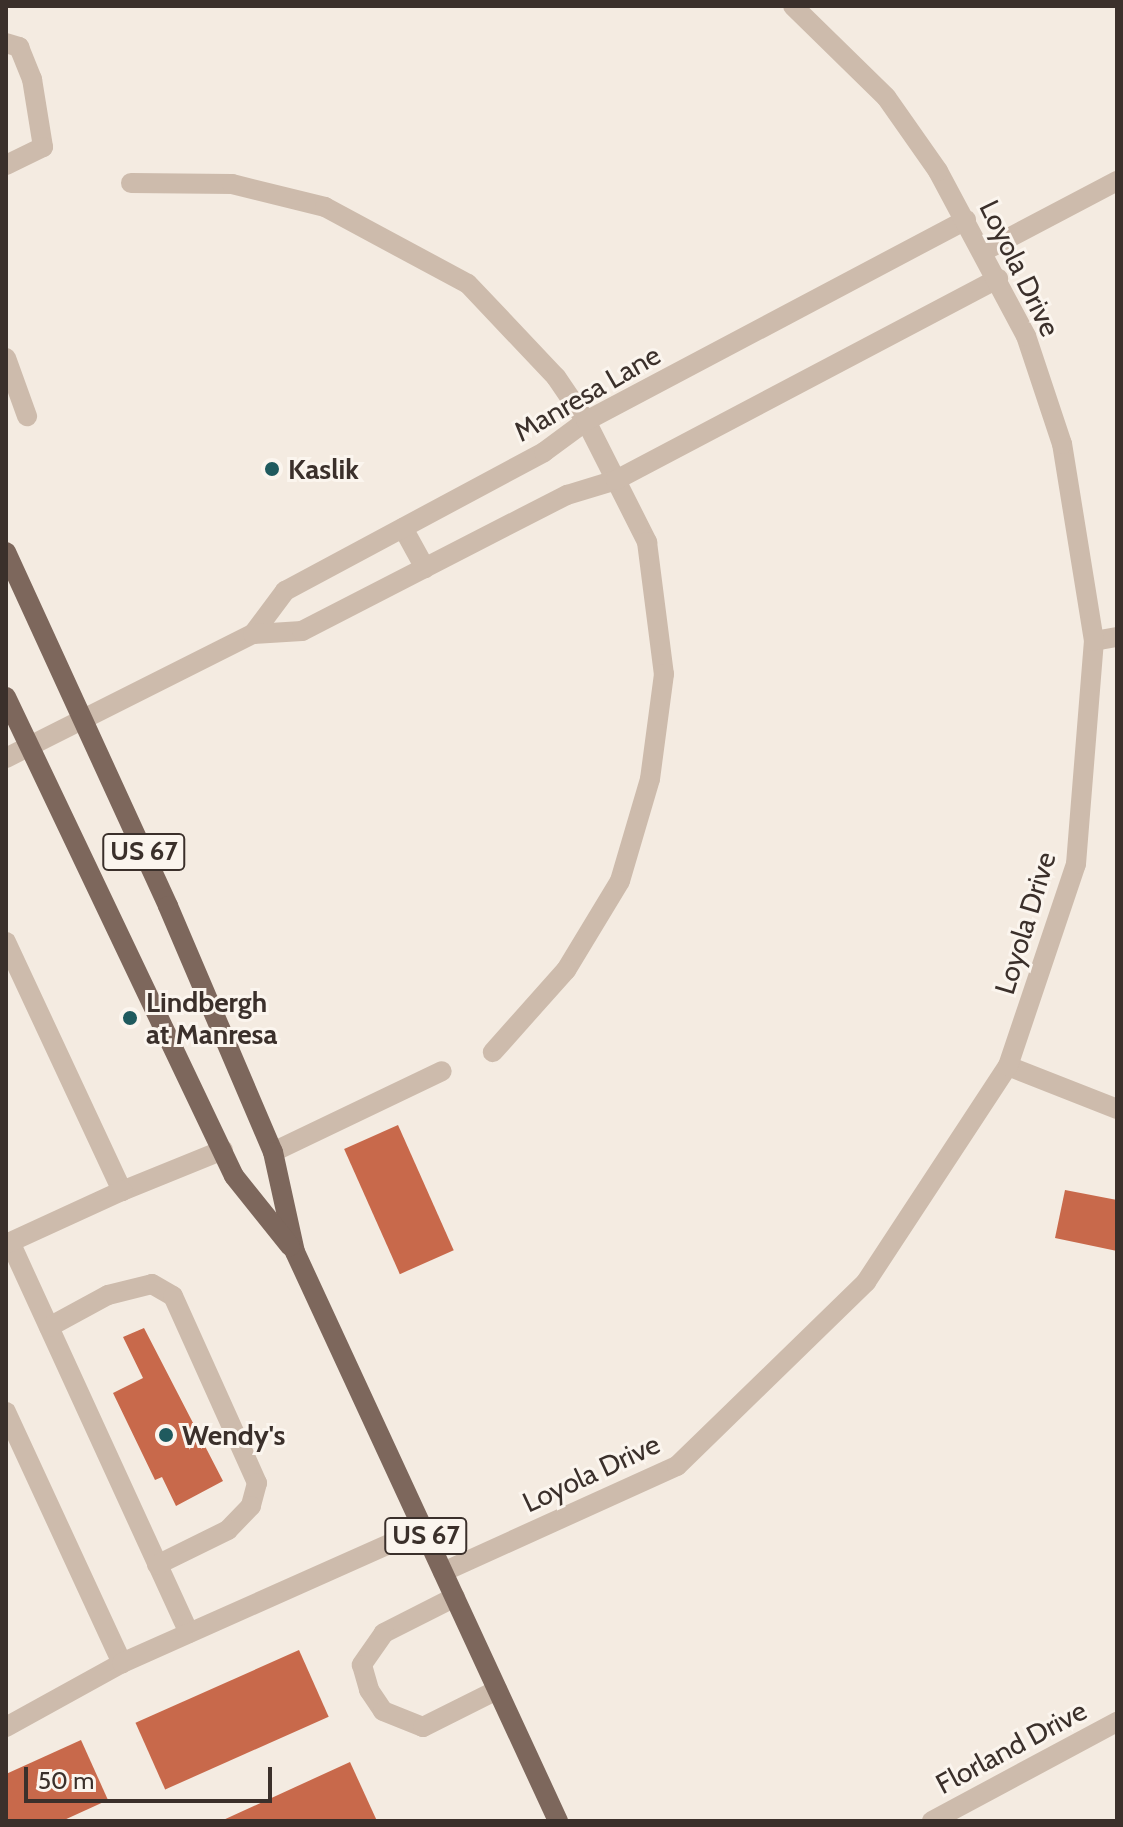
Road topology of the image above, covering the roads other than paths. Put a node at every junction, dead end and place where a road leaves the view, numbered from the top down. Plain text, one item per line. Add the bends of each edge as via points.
1 (793, 6) edge
2 (6, 43) edge
3 (6, 165) edge
4 (1117, 181) edge
5 (131, 183) dead end
6 (966, 220) junction
7 (984, 251) junction
8 (998, 279) junction
9 (6, 358) edge
10 (27, 416) dead end
11 (586, 421) junction
12 (616, 480) junction
13 (403, 528) junction
14 (6, 552) edge
15 (425, 568) junction
16 (253, 634) junction
17 (1117, 637) edge
18 (1094, 641) junction
19 (6, 697) edge
20 (82, 722) junction
21 (29, 747) junction
22 (6, 758) edge
23 (6, 942) edge
24 (493, 1052) dead end
25 (1008, 1066) junction
26 (442, 1071) dead end
27 (1117, 1109) edge
28 (223, 1150) junction
29 (273, 1152) junction
30 (122, 1191) junction
31 (8, 1243) edge
32 (295, 1252) junction
33 (49, 1327) junction
34 (6, 1412) edge
35 (423, 1529) junction
36 (157, 1565) junction
37 (443, 1572) junction
38 (455, 1597) junction
39 (189, 1633) junction
40 (122, 1663) junction
41 (497, 1690) junction
42 (1117, 1722) edge
43 (6, 1727) edge
44 (558, 1821) edge
45 (932, 1821) edge

1 - 6 street, Loyola Drive via 886,97
2 - 3 street via 19,47 32,79 43,147
4 - 7 street
5 - 11 street via 232,184 325,207 384,235 468,284 521,334
6 - 7 street, Loyola Drive
6 - 11 street, Manresa Lane
7 - 8 street, Loyola Drive
8 - 12 street, Manresa Lane
8 - 18 street, Loyola Drive via 1026,336 1062,444
9 - 10 street
11 - 12 street
11 - 13 street, Manresa Lane via 544,452
12 - 15 street, Manresa Lane via 567,495
12 - 24 street via 647,542 664,674 650,779 620,881 566,970
13 - 15 street
13 - 16 street, Manresa Lane via 285,591
14 - 20 main road, US 67
15 - 16 street, Manresa Lane via 302,631
16 - 20 street, Manresa Lane
17 - 18 street
18 - 25 street, Loyola Drive via 1076,864
19 - 21 main road, US 67
20 - 21 street, Manresa Lane
20 - 29 main road, US 67
21 - 22 street, Manresa Lane
21 - 28 main road, US 67
23 - 30 street
25 - 27 street
25 - 37 street, Loyola Drive via 866,1282 677,1466
26 - 29 street
28 - 30 street
28 - 32 main road, US 67 via 234,1176
29 - 32 main road, US 67
30 - 31 street
31 - 33 street
32 - 35 main road, US 67
33 - 36 street
33 - 36 street via 108,1295 152,1284 173,1296 257,1483 251,1506 228,1530
34 - 40 street
35 - 37 main road, US 67
35 - 39 street
36 - 39 street
37 - 38 main road, US 67
38 - 41 main road, US 67
38 - 41 street via 384,1633 362,1665 369,1690 383,1711 423,1727
39 - 40 street
40 - 43 street
41 - 44 main road, US 67
42 - 45 street, Florland Drive

